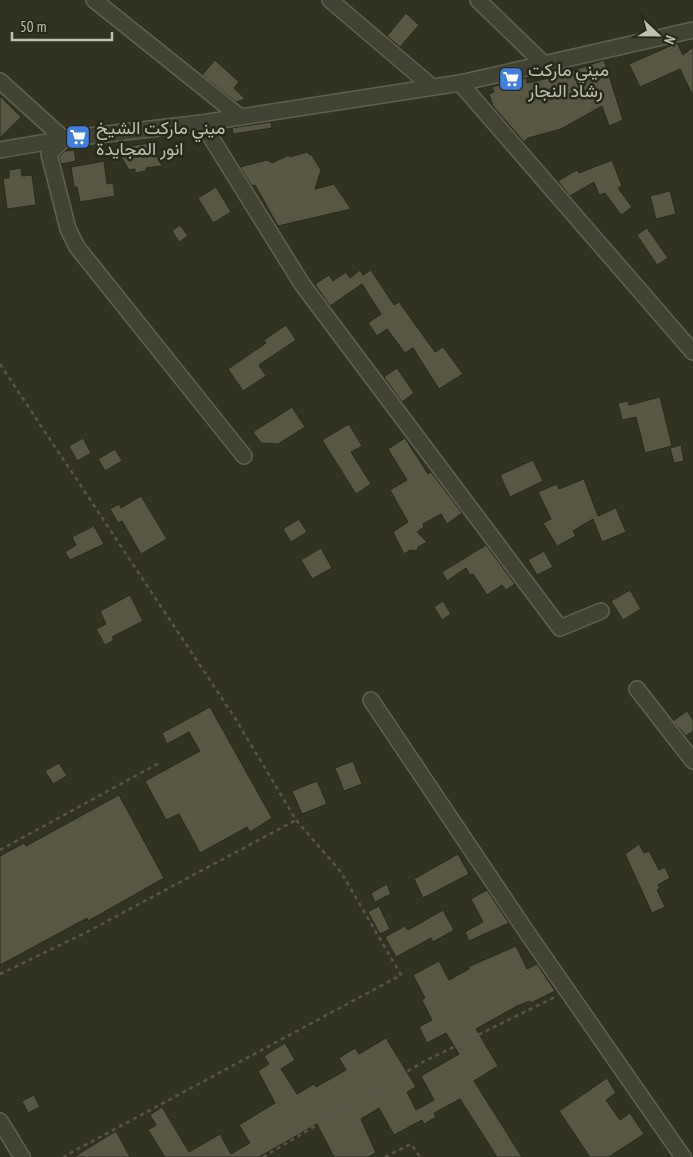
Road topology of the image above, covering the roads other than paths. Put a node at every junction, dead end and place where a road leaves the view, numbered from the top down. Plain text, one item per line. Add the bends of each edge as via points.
1 (94, 0) edge
2 (330, 0) edge
3 (478, 0) edge
4 (693, 30) edge
5 (545, 65) junction
6 (0, 81) edge
7 (460, 83) junction
8 (430, 86) junction
9 (239, 116) junction
10 (202, 123) junction
11 (64, 139) junction
12 (0, 150) edge
13 (693, 352) edge
14 (244, 456) dead end
15 (601, 611) dead end
16 (638, 688) dead end
17 (371, 700) dead end
18 (693, 761) edge
19 (0, 1121) edge
20 (22, 1157) edge
21 (683, 1157) edge

1 - 9 street
2 - 8 street
3 - 5 street
4 - 5 street
5 - 7 street
6 - 11 street
7 - 8 street
7 - 13 street
8 - 9 street
9 - 10 street
10 - 11 street
10 - 15 street via 302,284 560,628
11 - 12 street
11 - 14 street via 49,154 68,229 77,247
16 - 18 street
17 - 21 street
19 - 20 street

